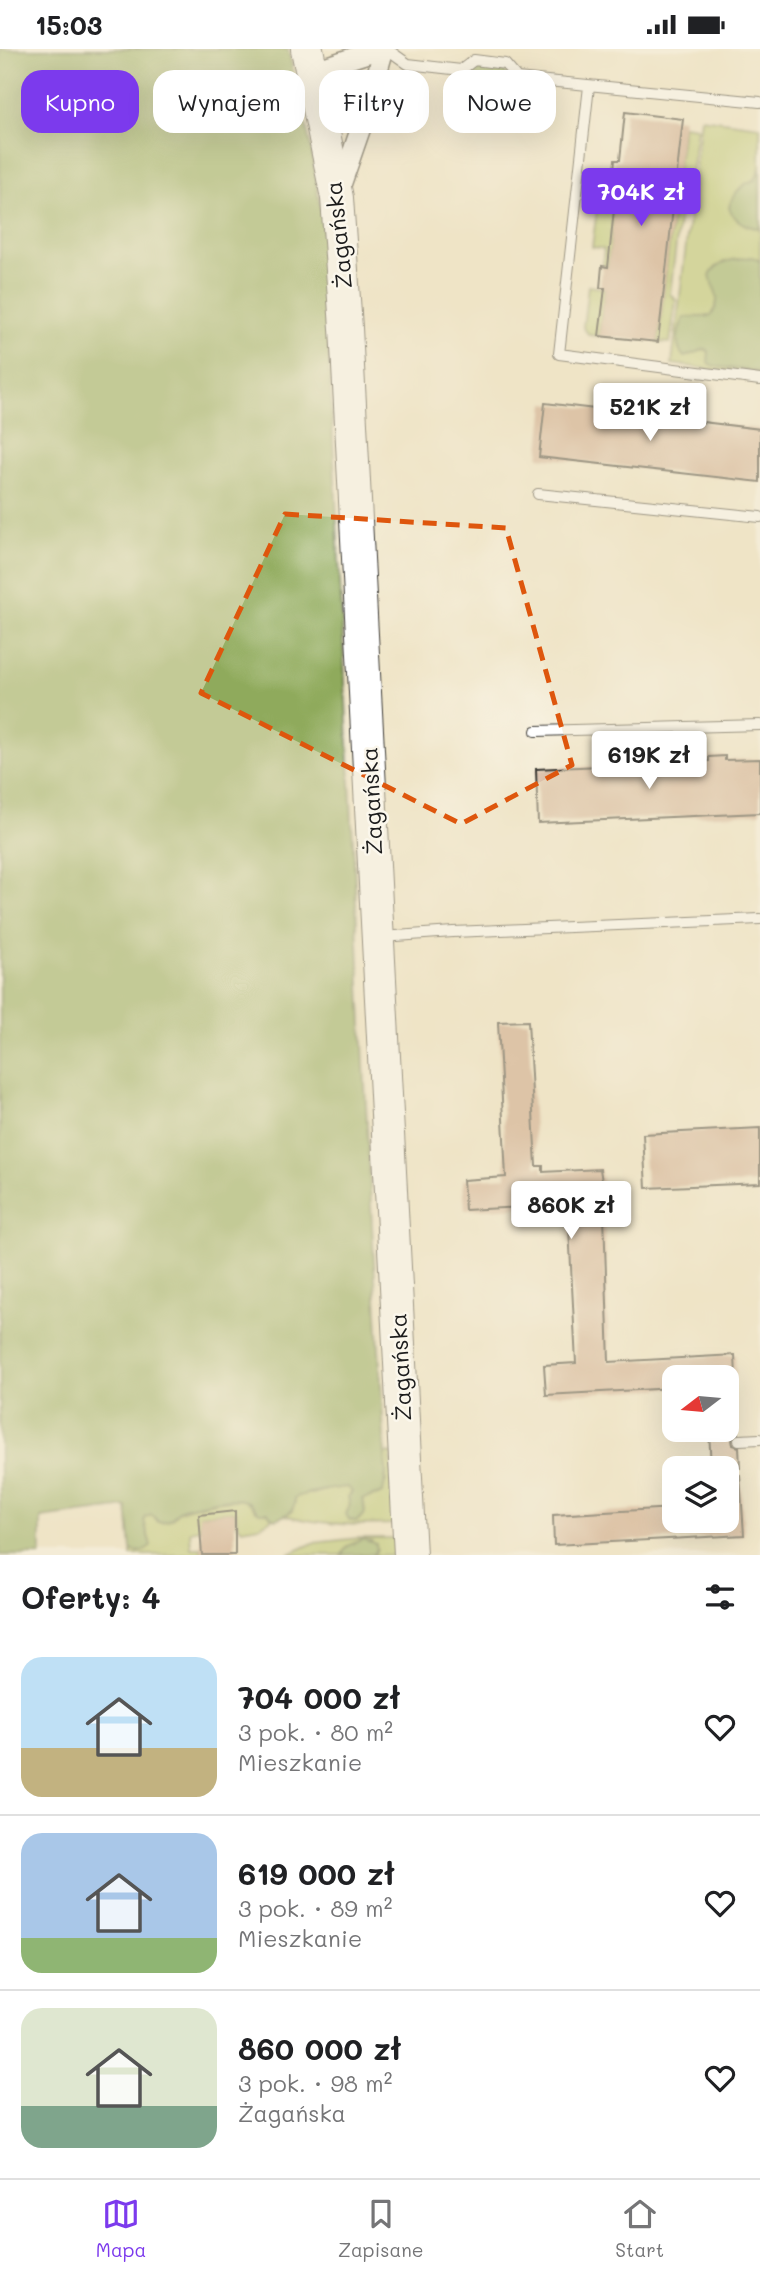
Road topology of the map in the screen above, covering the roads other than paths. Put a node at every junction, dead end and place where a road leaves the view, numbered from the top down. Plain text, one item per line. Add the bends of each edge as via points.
1 (384, 49) edge
2 (310, 60) edge
3 (461, 70) joint
4 (510, 70) edge
5 (556, 82) edge
6 (589, 86) junction
7 (760, 102) edge
8 (337, 198) junction
9 (760, 380) edge
10 (538, 494) dead end
11 (760, 517) edge
12 (760, 725) edge
13 (536, 731) dead end
14 (760, 919) edge
15 (378, 937) junction
16 (760, 1439) edge
17 (739, 1440) dead end
18 (410, 1555) edge

1 - 2 street
1 - 3 lane via 408,64
1 - 8 street
2 - 8 main road, Żagańska
3 - 4 lane via 474,60 505,64
5 - 6 lane
6 - 7 lane
6 - 9 lane via 559,354
8 - 15 main road, Żagańska
10 - 11 lane
12 - 13 lane
14 - 15 lane
15 - 18 main road, Żagańska
16 - 17 lane

